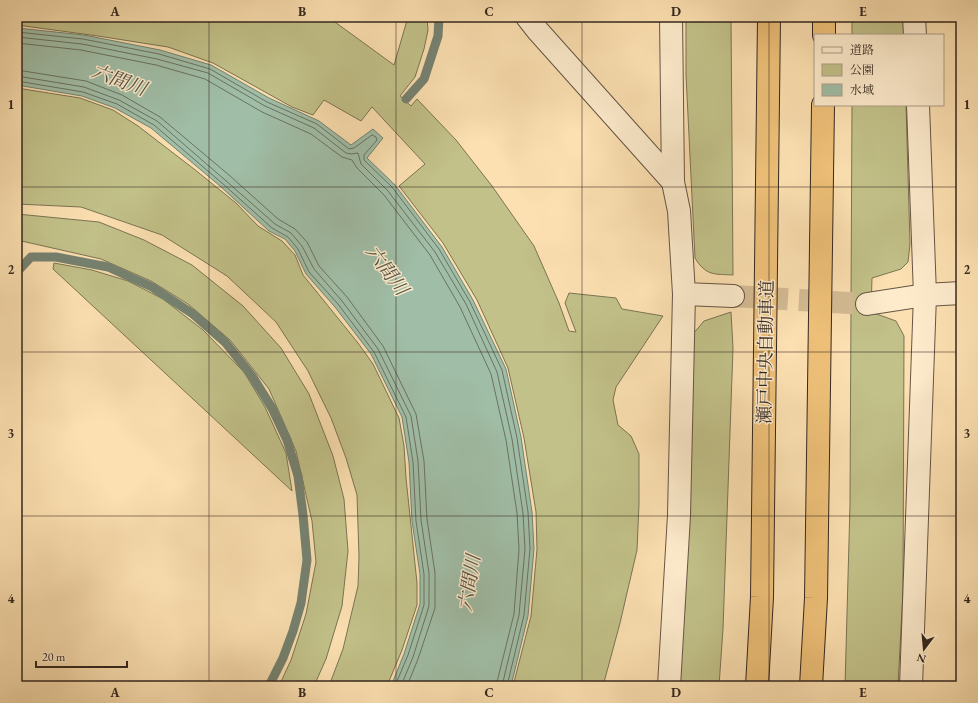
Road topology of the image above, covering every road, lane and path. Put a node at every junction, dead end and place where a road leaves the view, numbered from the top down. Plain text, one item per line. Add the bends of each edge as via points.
1 (527, 17) edge
2 (671, 17) edge
3 (769, 17) edge
4 (824, 17) edge
5 (914, 17) edge
6 (824, 34) edge
7 (915, 34) edge
8 (823, 106) edge
9 (918, 106) edge
10 (673, 182) junction
11 (961, 292) edge
12 (684, 294) junction
13 (925, 295) junction
14 (733, 296) tunnel mouth
15 (867, 304) tunnel mouth
16 (669, 686) edge
17 (757, 686) edge
18 (811, 686) edge
19 (911, 686) edge

1 - 10 street
2 - 10 street
3 - 17 highway, 瀬戸中央自動車道 via 762,597
4 - 6 highway
5 - 7 street
8 - 18 highway via 816,598
9 - 13 street
10 - 12 street via 679,211
11 - 13 street
12 - 14 street
12 - 16 street via 678,515
13 - 15 street
13 - 19 street

